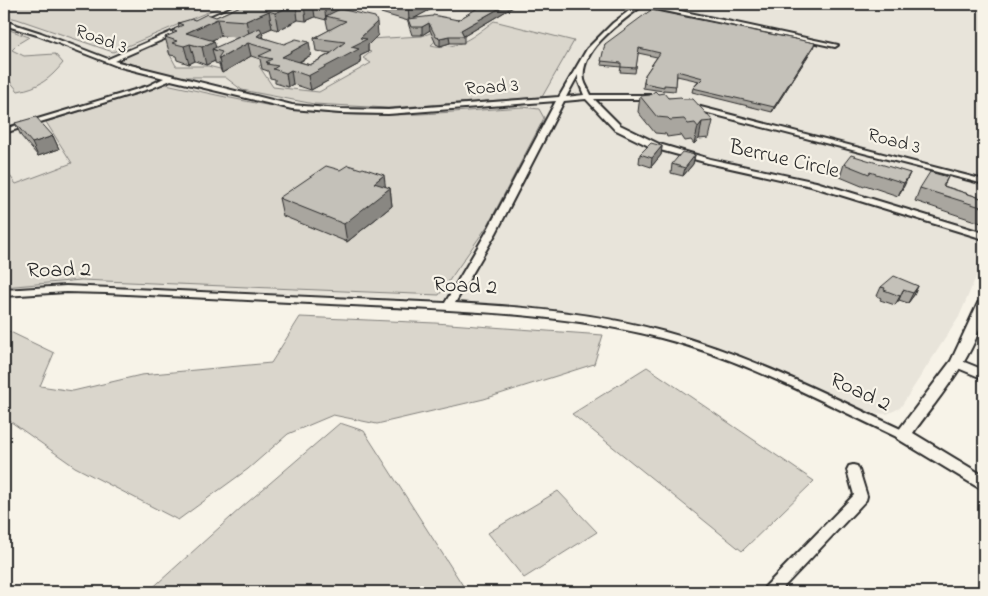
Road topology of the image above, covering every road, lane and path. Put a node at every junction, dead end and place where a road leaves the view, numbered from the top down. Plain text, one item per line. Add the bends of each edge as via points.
1 (244, 4) edge
2 (641, 4) edge
3 (4, 23) edge
4 (835, 46) dead end
5 (108, 61) junction
6 (582, 62) junction
7 (169, 78) junction
8 (588, 97) junction
9 (657, 98) edge
10 (561, 99) junction
11 (684, 104) edge
12 (4, 131) edge
13 (984, 182) edge
14 (984, 236) edge
15 (4, 293) edge
16 (984, 303) edge
17 (448, 306) junction
18 (957, 362) junction
19 (984, 375) edge
20 (903, 435) junction
21 (854, 470) dead end
22 (984, 484) edge
23 (770, 592) edge

1 - 5 street
2 - 4 street
2 - 6 street via 600,36
3 - 5 street, Road 3
5 - 7 street, Road 3
6 - 8 street via 581,80
6 - 10 street
7 - 10 street, Road 3 via 279,104 340,110 388,112
7 - 12 street via 150,87
8 - 9 street, Road 3
8 - 10 street, Road 3
8 - 14 street, Berrue Circle via 618,127 656,146 813,184
10 - 17 street via 491,234
11 - 13 street, Road 3
15 - 17 street, Road 2 via 66,289
16 - 18 street
17 - 20 street, Road 2 via 567,316 664,336 757,368
18 - 19 street
18 - 20 street
20 - 22 street
21 - 23 street via 861,496

